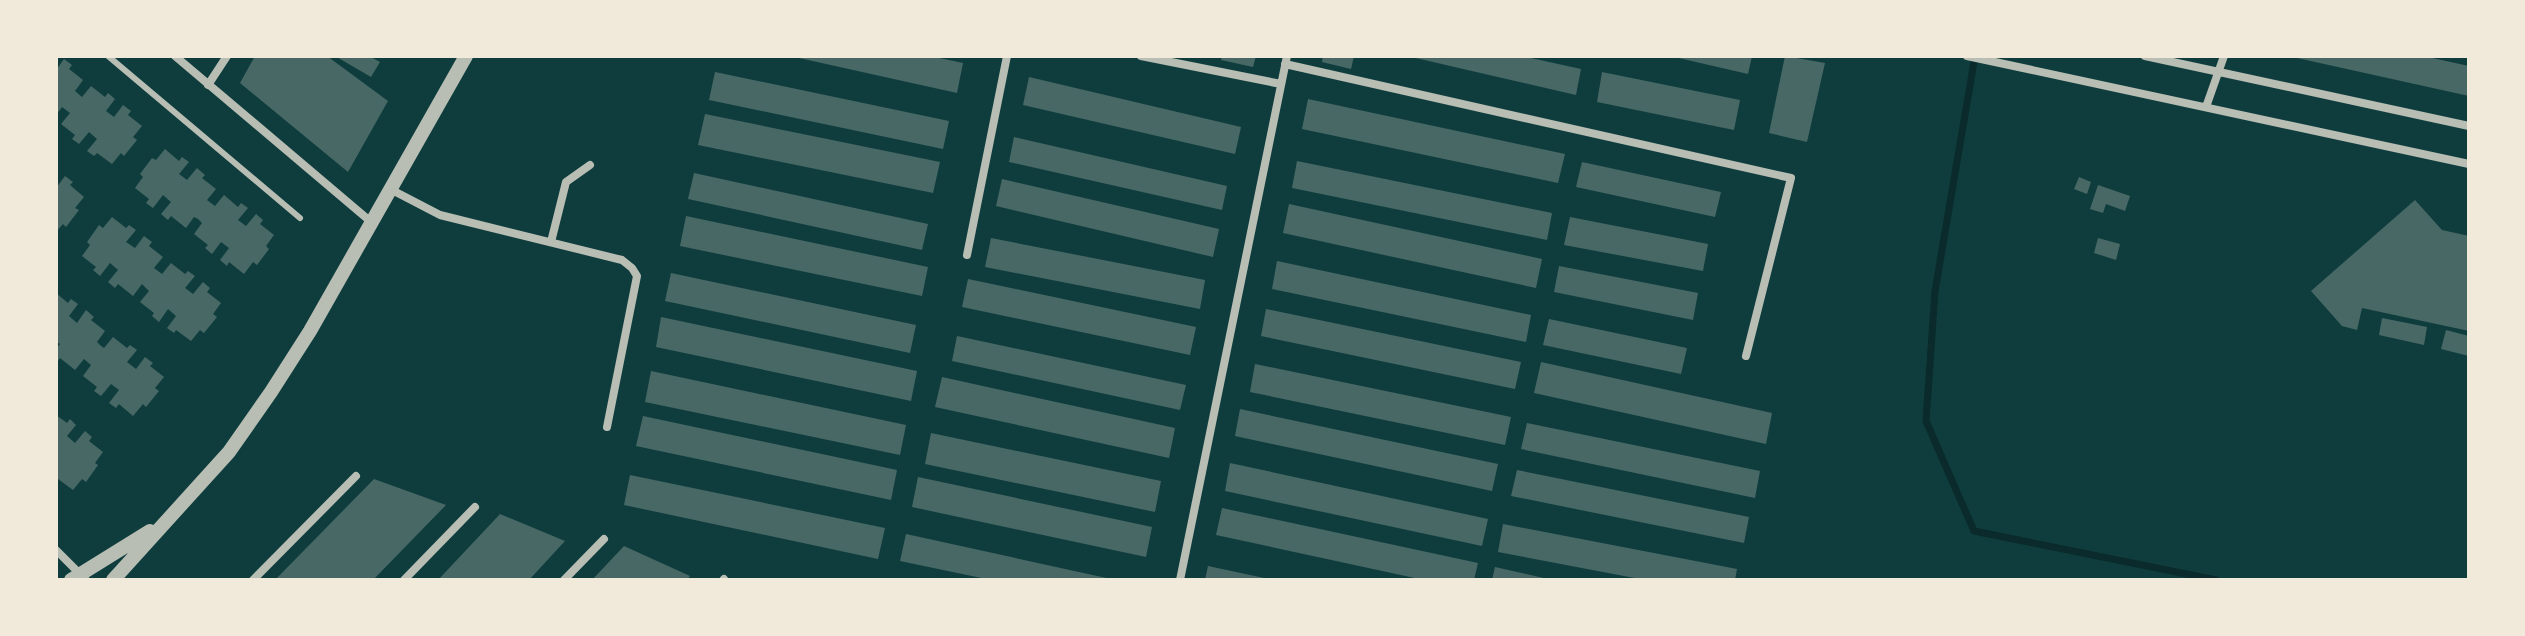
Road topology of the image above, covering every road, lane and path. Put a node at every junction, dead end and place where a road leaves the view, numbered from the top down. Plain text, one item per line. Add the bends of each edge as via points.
1 (108, 56) edge
2 (175, 56) edge
3 (227, 56) edge
4 (466, 56) edge
5 (1007, 56) edge
6 (1141, 56) edge
7 (1967, 56) edge
8 (2145, 56) edge
9 (2224, 56) edge
10 (1286, 60) edge
11 (2218, 72) junction
12 (1281, 84) junction
13 (208, 85) junction
14 (2206, 107) junction
15 (2469, 126) edge
16 (2469, 164) edge
17 (590, 165) dead end
18 (390, 189) junction
19 (300, 218) dead end
20 (370, 221) junction
21 (551, 242) junction
22 (967, 255) dead end
23 (1746, 356) dead end
24 (607, 427) dead end
25 (356, 476) dead end
26 (475, 507) dead end
27 (170, 518) junction
28 (604, 539) dead end
29 (56, 550) edge
30 (79, 578) edge
31 (113, 580) edge
32 (253, 580) edge
33 (404, 580) edge
34 (564, 580) edge
35 (1180, 580) edge

1 - 19 lane
2 - 13 street
3 - 13 street
4 - 18 street
5 - 22 street
6 - 12 street
7 - 14 street
8 - 11 street
9 - 11 street
10 - 12 street
10 - 23 street via 1791,178
11 - 14 street
11 - 15 street
12 - 35 street
13 - 20 street
14 - 16 street
17 - 21 street via 566,182
18 - 20 street
18 - 21 street via 440,215
20 - 27 street via 271,392 229,452
21 - 24 street via 622,260 637,276
25 - 32 street
26 - 33 street
27 - 30 street
27 - 31 street
28 - 34 street
29 - 30 street

